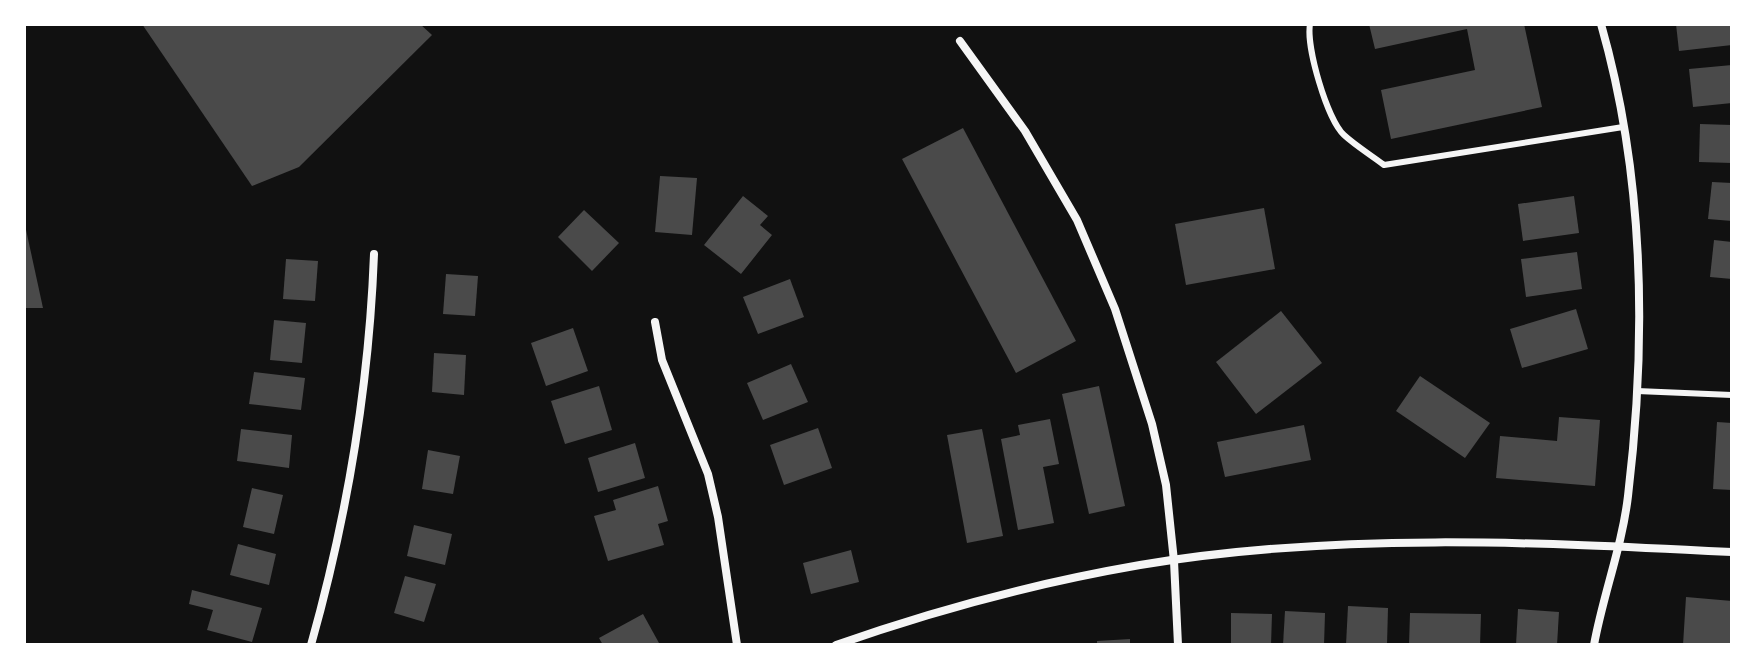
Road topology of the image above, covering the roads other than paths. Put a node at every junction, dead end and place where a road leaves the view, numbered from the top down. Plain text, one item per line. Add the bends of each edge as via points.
1 (1310, 24) edge
2 (1601, 24) edge
3 (960, 41) dead end
4 (1623, 127) junction
5 (374, 254) dead end
6 (655, 322) dead end
7 (1637, 391) junction
8 (1732, 395) edge
9 (1618, 546) junction
10 (1732, 552) edge
11 (1174, 561) junction
12 (311, 645) edge
13 (737, 645) edge
14 (836, 645) edge
15 (1178, 645) edge
16 (1594, 645) edge

1 - 4 lane via 1316,77 1341,133 1384,165
2 - 4 street
3 - 11 street via 1025,131 1097,262 1152,424 1166,485
4 - 7 street via 1633,177 1640,277
5 - 12 street via 359,432
6 - 13 street via 662,360 708,474
7 - 8 lane
7 - 9 street via 1628,498
9 - 10 street
9 - 11 street via 1396,542
9 - 16 street
11 - 14 street via 1005,592
11 - 15 street

